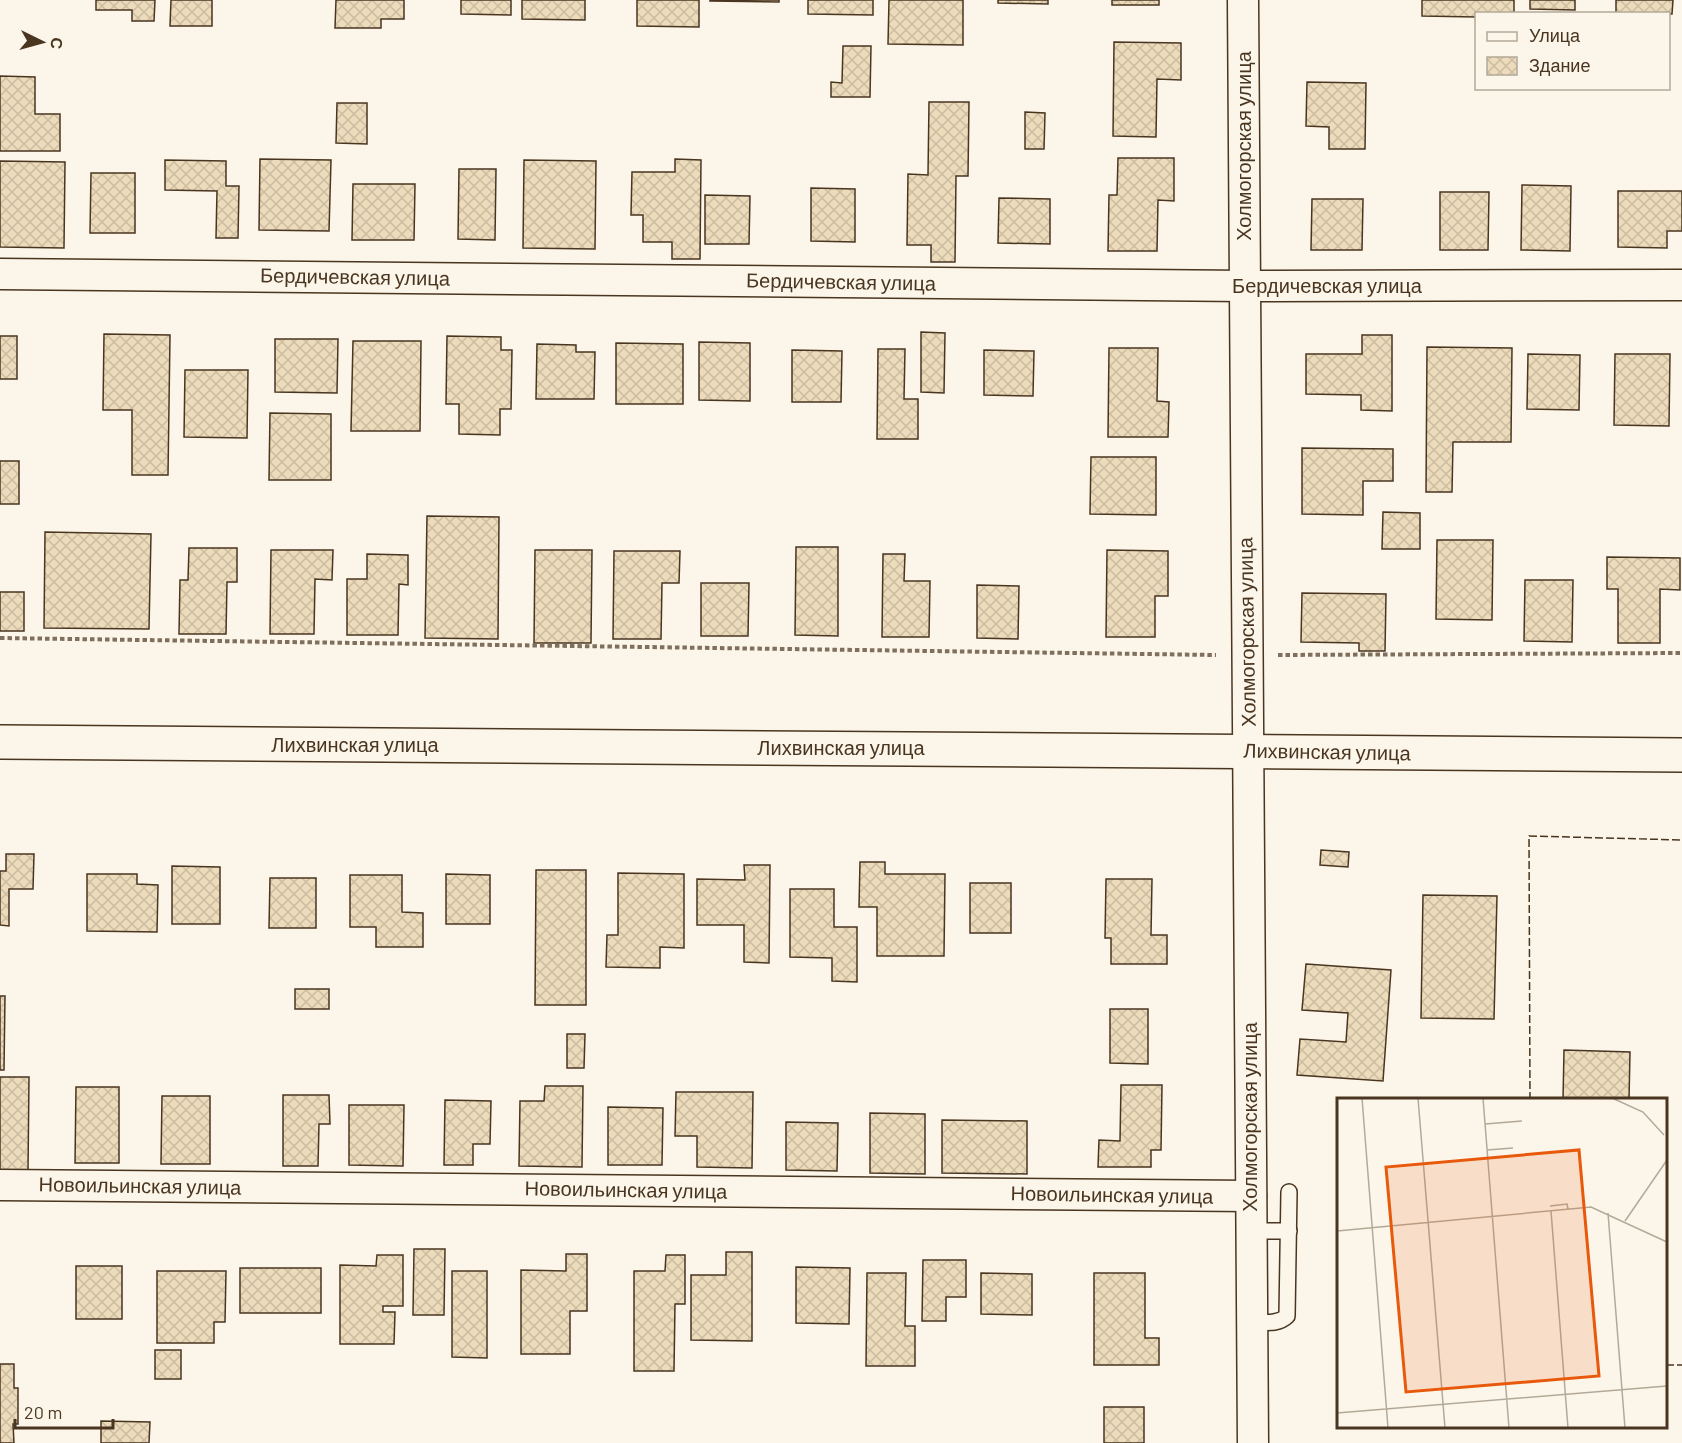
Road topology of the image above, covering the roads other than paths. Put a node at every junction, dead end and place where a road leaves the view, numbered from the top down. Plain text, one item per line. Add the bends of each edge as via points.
1 (1243, 0) edge
2 (0, 274) edge
3 (1682, 285) edge
4 (1244, 286) junction
5 (0, 742) edge
6 (1248, 751) junction
7 (1682, 755) edge
8 (0, 1185) edge
9 (1289, 1192) dead end
10 (1251, 1196) junction
11 (1251, 1231) junction
12 (1289, 1231) junction
13 (1252, 1322) junction
14 (1252, 1443) edge

1 - 4 street, Холмогорская улица
2 - 4 street, Бердичевская улица
3 - 4 street, Бердичевская улица
4 - 6 street, Холмогорская улица
5 - 6 main road, Лихвинская улица
6 - 7 main road, Лихвинская улица
6 - 10 street, Холмогорская улица
8 - 10 street, Новоильинская улица
9 - 12 lane
10 - 11 street, Холмогорская улица
11 - 12 lane
11 - 13 street, Холмогорская улица
12 - 13 lane via 1287,1317 1276,1322
13 - 14 street, Холмогорская улица

